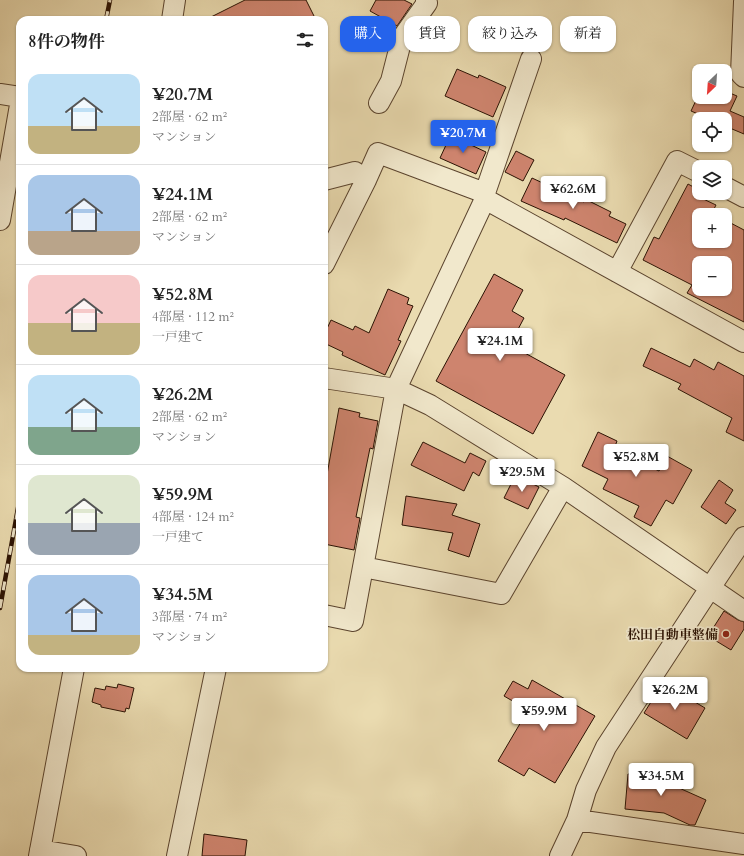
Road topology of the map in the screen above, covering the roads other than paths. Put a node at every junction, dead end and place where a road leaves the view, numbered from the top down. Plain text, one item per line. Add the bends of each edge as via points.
1 (175, 0) edge
2 (426, 0) edge
3 (744, 2) edge
4 (173, 16) edge
5 (531, 59) dead end
6 (744, 77) edge
7 (0, 94) edge
8 (16, 96) edge
9 (379, 103) dead end
10 (16, 128) edge
11 (692, 168) edge
12 (328, 179) edge
13 (366, 180) junction
14 (732, 190) edge
15 (485, 196) junction
16 (744, 197) edge
17 (0, 220) edge
18 (328, 256) edge
19 (617, 272) junction
20 (744, 342) edge
21 (328, 379) edge
22 (396, 390) junction
23 (563, 487) junction
24 (744, 537) edge
25 (363, 567) junction
26 (710, 588) junction
27 (744, 611) edge
28 (328, 617) edge
29 (73, 672) edge
30 (215, 672) edge
31 (577, 820) junction
32 (744, 844) edge
33 (40, 853) edge
34 (76, 856) edge
35 (177, 856) edge
36 (560, 856) edge

1 - 4 street
2 - 9 street via 427,3 402,38 391,81
3 - 6 street via 741,74
5 - 15 street
7 - 8 street
10 - 17 street
11 - 19 street via 678,161
12 - 13 street via 355,172
13 - 15 street via 378,153
13 - 18 street
14 - 16 street
15 - 19 street
15 - 22 street
19 - 20 street
21 - 22 street
22 - 23 street via 430,405
22 - 25 street
23 - 25 street via 501,594
23 - 26 street
24 - 26 street
25 - 28 street via 353,621
26 - 27 street
26 - 31 street via 606,747 586,790
29 - 33 street
30 - 35 street
31 - 32 street
31 - 36 street
33 - 34 street

